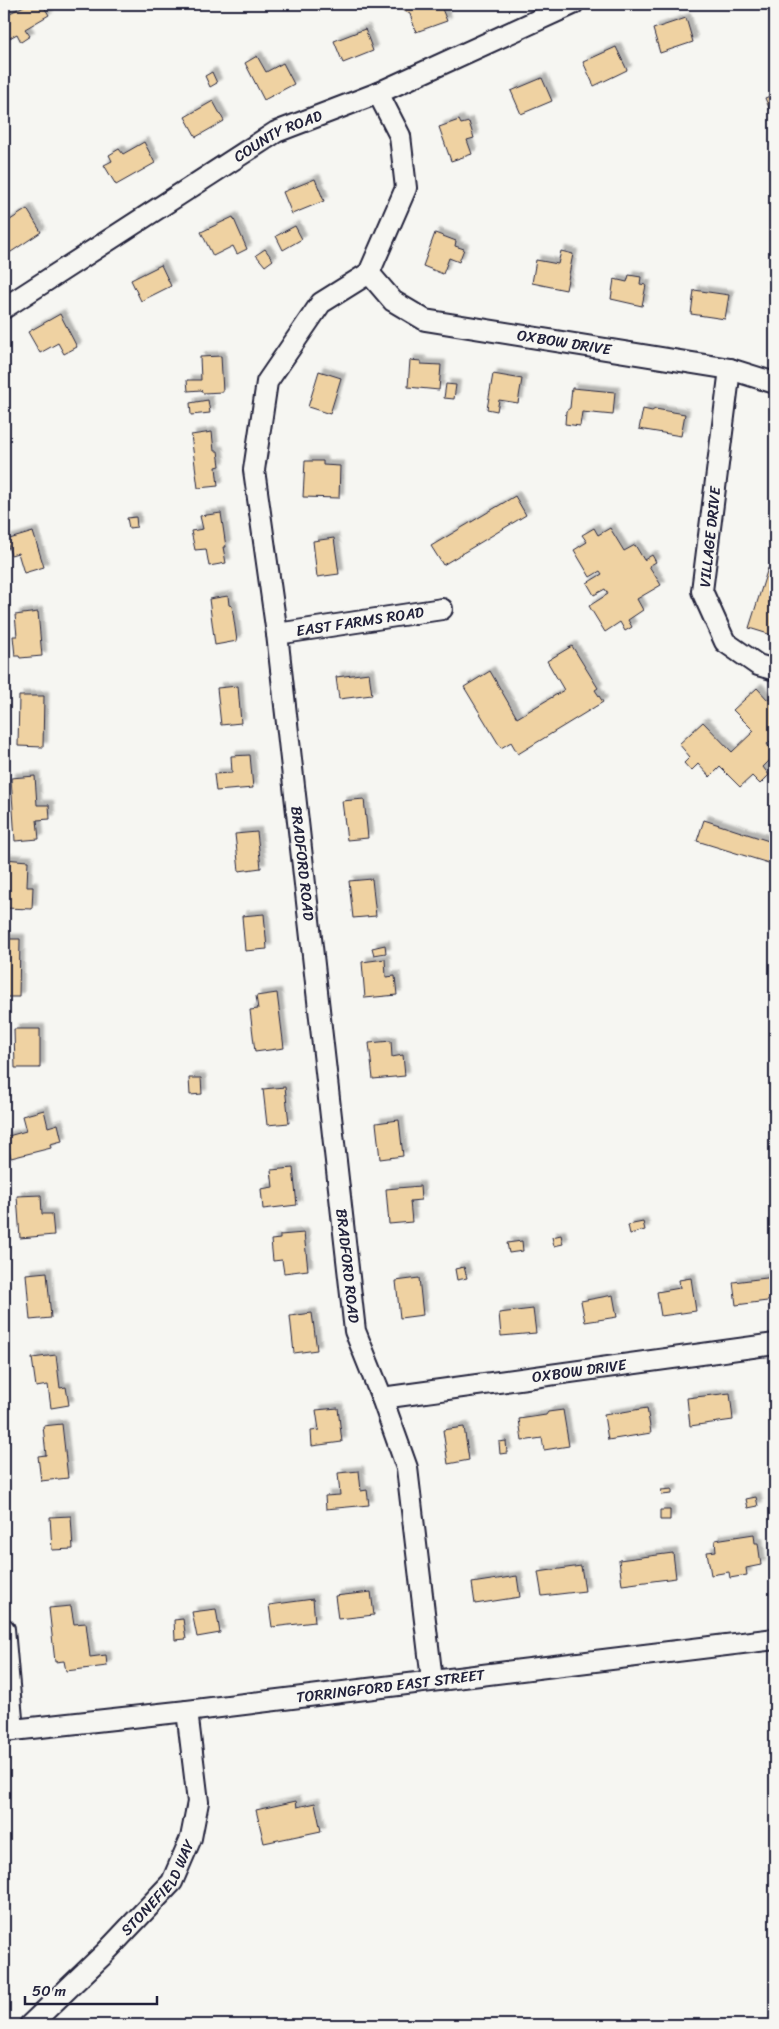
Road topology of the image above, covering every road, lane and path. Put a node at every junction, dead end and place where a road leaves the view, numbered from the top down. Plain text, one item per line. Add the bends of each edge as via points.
1 (573, 4) edge
2 (378, 93) junction
3 (369, 273) junction
4 (4, 308) edge
5 (730, 369) junction
6 (775, 383) edge
7 (442, 609) dead end
8 (277, 634) junction
9 (775, 670) edge
10 (775, 1344) edge
11 (382, 1398) junction
12 (4, 1628) edge
13 (775, 1639) edge
14 (432, 1680) junction
15 (187, 1711) junction
16 (9, 1730) edge
17 (30, 2025) edge

1 - 2 street, COUNTY ROAD
2 - 3 street via 400,136 406,188
2 - 4 street, COUNTY ROAD via 276,132
3 - 5 street, OXBOW DRIVE via 393,301 425,320
3 - 8 street, BRADFORD ROAD via 321,303 267,382 254,470
5 - 6 street, OXBOW DRIVE
5 - 9 street, VILLAGE DRIVE via 702,591 724,642 758,665
7 - 8 street, EAST FARMS ROAD
8 - 11 street, BRADFORD ROAD via 355,1331
10 - 11 street, OXBOW DRIVE
11 - 14 street, BRADFORD ROAD via 406,1468
12 - 16 street
13 - 14 street, TORRINGFORD EAST STREET
14 - 15 street, TORRINGFORD EAST STREET
15 - 16 street, TORRINGFORD EAST STREET
15 - 17 street, STONEFIELD WAY via 198,1802 191,1838 172,1882

